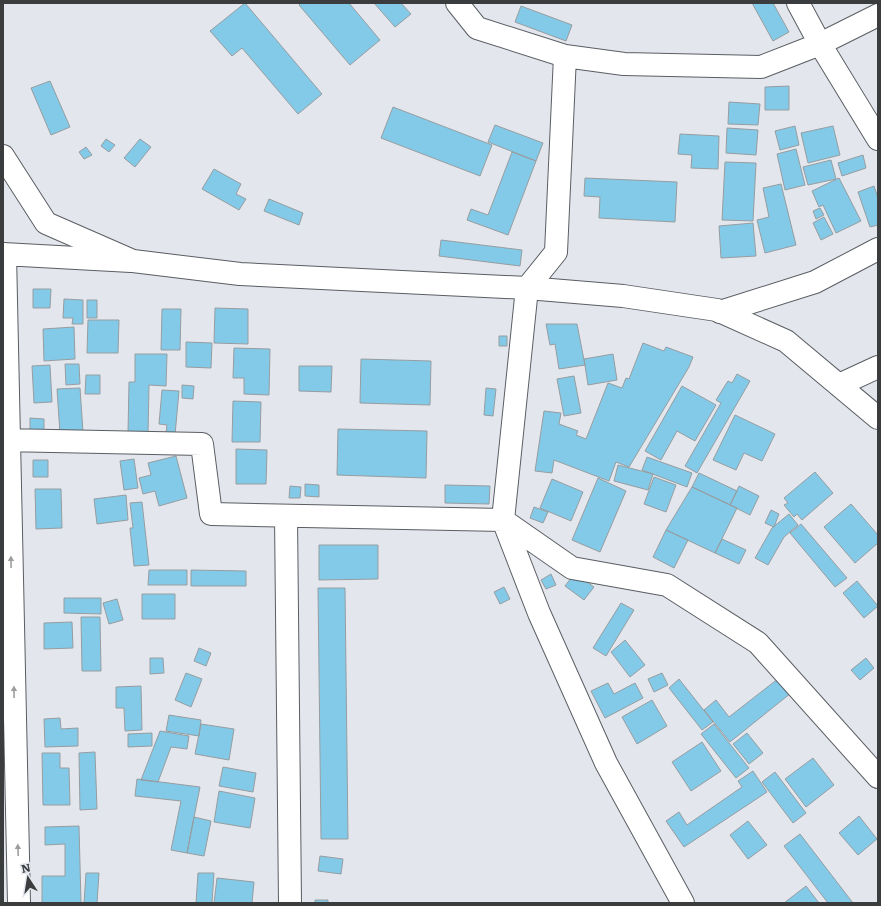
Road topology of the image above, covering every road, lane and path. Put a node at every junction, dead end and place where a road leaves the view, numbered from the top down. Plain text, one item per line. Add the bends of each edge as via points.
1 (457, 3) edge
2 (798, 3) edge
3 (878, 15) edge
4 (820, 44) junction
5 (565, 56) junction
6 (878, 139) edge
7 (3, 156) edge
8 (878, 249) edge
9 (4, 254) edge
10 (133, 261) junction
11 (527, 288) junction
12 (720, 312) junction
13 (878, 367) edge
14 (839, 385) junction
15 (878, 418) edge
16 (6, 440) edge
17 (286, 516) junction
18 (503, 520) junction
19 (9, 719) edge
20 (878, 777) edge
21 (19, 903) edge
22 (290, 903) edge
23 (684, 903) edge

1 - 5 street via 477,28
2 - 4 street
3 - 4 street
4 - 5 street via 761,66 624,64
4 - 6 street
5 - 11 street via 556,252
7 - 10 street via 46,223
8 - 12 street via 815,282
9 - 10 street
9 - 16 street
10 - 11 street via 240,274
11 - 12 street via 623,296
11 - 18 street
12 - 14 street via 786,341
13 - 14 street
14 - 15 street
16 - 17 street via 202,444 211,514
19 -> 16 street
17 - 18 street
17 - 22 street
18 - 20 street via 572,568 667,586 758,643
18 - 23 street via 539,613 606,763
21 -> 19 street

